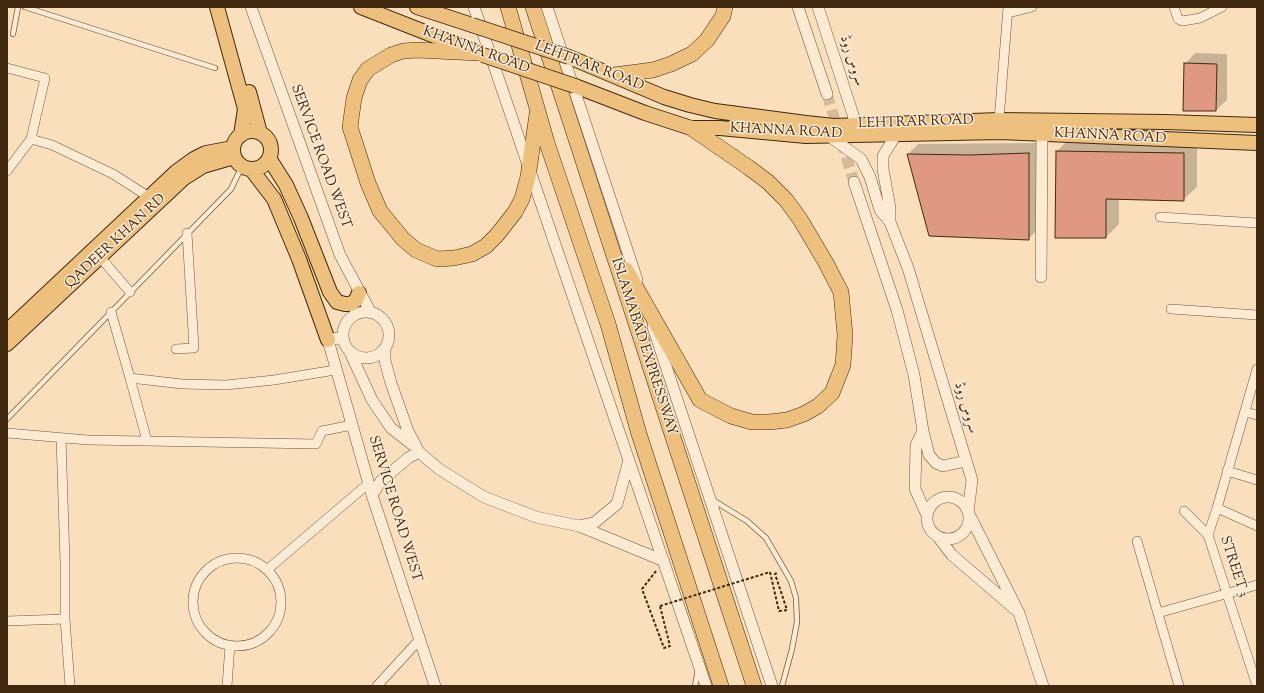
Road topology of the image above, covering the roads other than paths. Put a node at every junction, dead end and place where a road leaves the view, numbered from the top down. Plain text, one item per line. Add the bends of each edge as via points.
1 (18, 7) edge
2 (25, 7) edge
3 (217, 7) edge
4 (224, 7) edge
5 (251, 7) edge
6 (361, 7) edge
7 (417, 7) edge
8 (474, 7) edge
9 (508, 7) edge
10 (533, 7) edge
11 (547, 7) edge
12 (724, 7) edge
13 (798, 7) edge
14 (818, 7) edge
15 (1032, 7) edge
16 (1174, 7) edge
17 (1222, 7) edge
18 (1008, 10) edge
19 (472, 25) joint
20 (13, 34) dead end
21 (480, 54) junction
22 (7, 68) edge
23 (215, 68) dead end
24 (614, 75) junction
25 (828, 94) tunnel mouth
26 (538, 109) junction
27 (999, 120) junction
28 (856, 124) junction
29 (1257, 125) edge
30 (691, 128) junction
31 (260, 133) junction
32 (897, 133) junction
33 (1042, 134) junction
34 (241, 135) junction
35 (829, 136) junction
36 (31, 139) junction
37 (1257, 143) edge
38 (269, 158) junction
39 (240, 160) junction
40 (529, 166) junction
41 (7, 171) edge
42 (854, 182) tunnel mouth
43 (149, 197) junction
44 (1160, 217) dead end
45 (890, 222) junction
46 (1257, 223) edge
47 (187, 233) junction
48 (608, 237) junction
49 (100, 257) junction
50 (1041, 277) dead end
51 (130, 292) junction
52 (359, 293) junction
53 (646, 307) junction
54 (1171, 309) dead end
55 (111, 312) junction
56 (371, 312) junction
57 (1257, 315) edge
58 (10, 325) edge
59 (343, 337) junction
60 (328, 340) junction
61 (7, 344) edge
62 (385, 348) junction
63 (176, 349) dead end
64 (349, 350) junction
65 (1257, 369) edge
66 (335, 370) junction
67 (130, 378) junction
68 (1245, 412) junction
69 (1257, 415) edge
70 (7, 419) edge
71 (352, 425) junction
72 (923, 431) junction
73 (7, 433) edge
74 (61, 438) junction
75 (147, 441) junction
76 (417, 449) junction
77 (629, 459) junction
78 (966, 461) junction
79 (1227, 471) junction
80 (1257, 480) edge
81 (369, 483) junction
82 (372, 495) junction
83 (710, 498) junction
84 (1217, 508) junction
85 (1184, 510) dead end
86 (968, 512) junction
87 (926, 513) junction
88 (579, 526) junction
89 (1257, 526) edge
90 (1208, 535) junction
91 (939, 538) junction
92 (1138, 541) dead end
93 (664, 561) junction
94 (268, 569) junction
95 (1257, 585) edge
96 (1227, 593) junction
97 (1019, 613) junction
98 (1158, 613) junction
99 (65, 619) junction
100 (7, 620) edge
101 (420, 639) junction
102 (230, 645) junction
103 (698, 663) junction
104 (70, 686) edge
105 (227, 686) edge
106 (377, 686) edge
107 (435, 686) edge
108 (695, 686) edge
109 (706, 686) edge
110 (721, 686) edge
111 (754, 686) edge
112 (772, 686) edge
113 (782, 686) edge
114 (1043, 686) edge
115 (1179, 686) edge
116 (1257, 686) edge

1 - 20 lane
2 - 23 lane
3 - 34 main road via 245,109
4 - 31 main road
5 - 52 street, SERVICE ROAD WEST via 340,255
6 - 21 main road, KHANNA ROAD
7 - 19 main road, KHANNA ROAD
8 - 40 street
9 - 26 highway, ISLAMABAD EXPRESSWAY
10 - 48 highway, ISLAMABAD EXPRESSWAY
11 - 53 street
12 - 24 highway via 723,16 707,40 692,54 653,70
13 - 25 street
14 - 28 street, سروس روڈ
15 - 18 street
16 - 17 street via 1178,19 1183,21 1200,18
18 - 27 street
19 - 24 main road, LEHTRAR ROAD, bridge
21 - 30 main road, KHANNA ROAD, bridge
21 - 40 highway via 403,51 368,69 360,80 354,98 350,127 380,211 403,240 416,250 438,258 472,254 486,246 497,235 522,199
22 - 36 street via 45,78
24 - 28 main road, LEHTRAR ROAD via 664,97 714,111 834,126
26 - 40 highway
26 - 110 highway, ISLAMABAD EXPRESSWAY
27 - 28 main road, LEHTRAR ROAD
27 - 29 main road, LEHTRAR ROAD
30 - 35 main road, KHANNA ROAD
30 - 53 highway via 768,182 800,219 841,292 845,335 843,365 832,393 804,414 787,420 764,422 752,422 731,416 700,400
31 - 34 main road via 247,132
31 - 38 main road via 268,141 271,152
32 - 33 main road, KHANNA ROAD
32 - 35 main road, KHANNA ROAD
32 - 45 street, سروس روڈ via 883,156
33 - 37 main road, KHANNA ROAD
33 - 50 street
34 - 39 main road via 237,138
35 - 45 street via 861,159 870,177 880,210
36 - 41 street
36 - 43 street via 52,145 113,174
38 - 39 main road via 262,166
38 - 52 main road via 286,185 330,292 338,302 345,304 351,304
39 - 43 main road, QADEER KHAN RD via 206,153 194,158
39 - 47 lane via 232,189
39 - 49 main road, QADEER KHAN RD via 203,166 184,178
39 - 60 main road via 274,199
40 - 77 street
42 - 72 street via 898,310 914,375
43 - 58 main road, QADEER KHAN RD
44 - 46 street
45 - 78 street, سروس روڈ via 908,268
47 - 51 lane
47 - 63 street via 194,348
48 - 53 highway
48 - 111 highway, ISLAMABAD EXPRESSWAY
49 - 51 street
49 - 61 main road, QADEER KHAN RD
51 - 55 lane
52 - 56 street, SERVICE ROAD WEST
53 - 83 street
54 - 57 street
55 - 67 street
55 - 70 lane
56 - 59 street via 357,314 351,318
56 - 62 street via 384,320 388,327
59 - 60 street
59 - 64 street
60 - 66 street, SERVICE ROAD WEST
62 - 64 street via 368,358 354,355
62 - 76 street via 390,383
64 - 76 street via 372,400 391,428
65 - 68 street
66 - 67 street via 226,385 182,384
66 - 71 street, SERVICE ROAD WEST
67 - 75 street
68 - 69 street
68 - 79 street
71 - 75 street via 322,431 316,444
71 - 81 street, SERVICE ROAD WEST
72 - 78 street via 929,455 936,462 943,466
72 - 87 street via 916,445 915,489
73 - 74 street
74 - 75 street
74 - 99 street
76 - 82 street via 381,481
76 - 88 street via 439,469 484,497 536,517
77 - 88 street via 617,504 594,523
77 - 93 street
78 - 86 street, سروس روڈ via 972,480
79 - 80 street
79 - 84 street
81 - 82 street, SERVICE ROAD WEST
81 - 94 street
82 - 101 street, SERVICE ROAD WEST
83 - 112 street
83 - 113 lane via 735,513 766,538 786,571 796,598 797,622
84 - 89 street
84 - 90 street
85 - 90 street, STREET 3
86 - 87 street via 964,503 947,496 930,505
86 - 91 street via 969,521 958,537 949,540
86 - 97 street
87 - 91 street via 926,523 931,532
88 - 93 street
90 - 96 street, STREET 3
91 - 97 street via 952,555
92 - 98 street
93 - 103 street
94 - 102 street via 278,583 282,600 280,618 271,633 256,643 239,647
94 - 102 street via 253,560 224,560 204,572 195,587 192,604 197,621 207,635 222,644
95 - 96 street
96 - 98 street
96 - 116 street, STREET 3
97 - 114 street
98 - 115 street
99 - 100 street
99 - 104 street
101 - 106 street
101 - 107 street, SERVICE ROAD WEST
102 - 105 street
103 - 108 lane
103 - 109 street

